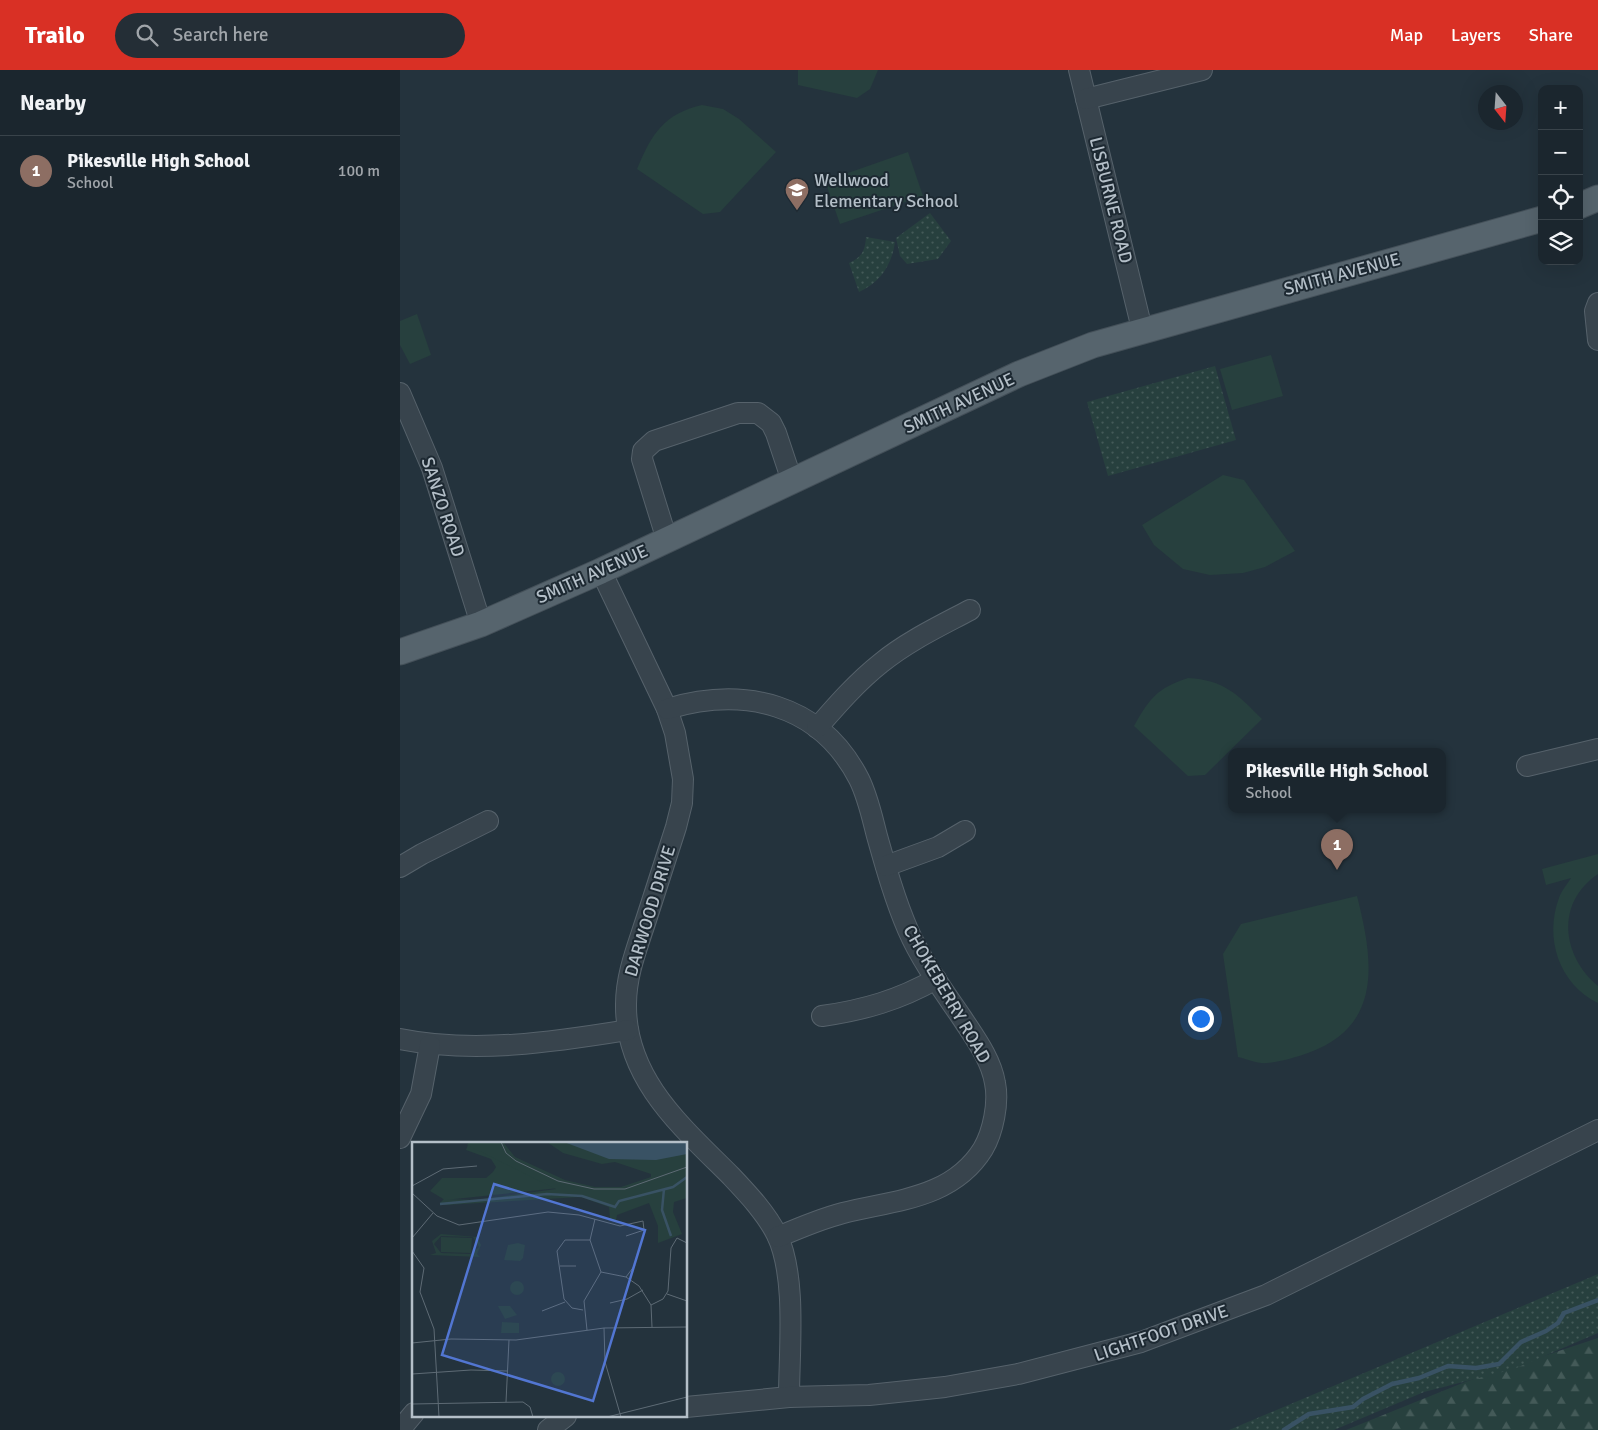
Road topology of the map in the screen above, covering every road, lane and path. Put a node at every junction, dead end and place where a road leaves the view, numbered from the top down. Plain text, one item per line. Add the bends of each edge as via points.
1 (1079, 70) edge
2 (1202, 70) edge
3 (1086, 99) junction
4 (1598, 198) edge
5 (1583, 204) edge
6 (1538, 220) edge
7 (1598, 303) edge
8 (1142, 329) junction
9 (1598, 340) edge
10 (400, 393) edge
11 (792, 481) junction
12 (667, 540) junction
13 (601, 571) junction
14 (970, 610) dead end
15 (481, 624) junction
16 (400, 652) edge
17 (668, 709) junction
18 (817, 728) junction
19 (1598, 749) edge
20 (1527, 766) dead end
21 (488, 821) dead end
22 (965, 831) dead end
23 (886, 866) junction
24 (400, 867) edge
25 (936, 979) junction
26 (822, 1016) dead end
27 (628, 1030) junction
28 (400, 1039) edge
29 (430, 1045) junction
30 (1598, 1130) edge
31 (400, 1138) edge
32 (778, 1237) junction
33 (789, 1396) junction
34 (688, 1407) edge
35 (412, 1415) edge
36 (563, 1418) edge
37 (403, 1430) edge
38 (548, 1430) edge

1 - 3 street, LISBURNE ROAD
2 - 3 street
3 - 8 street, LISBURNE ROAD
4 - 5 main road
6 - 8 main road, SMITH AVENUE
7 - 9 street via 1595,310
8 - 11 main road, SMITH AVENUE via 1019,374
10 - 15 street, SANZO ROAD via 432,468
11 - 12 main road, SMITH AVENUE
11 - 12 street via 776,432 771,423 758,413 738,413 654,441 643,451 642,459
12 - 13 main road, SMITH AVENUE
13 - 15 main road, SMITH AVENUE
13 - 17 street, DARWOOD DRIVE
14 - 18 street via 882,661
15 - 16 main road, SMITH AVENUE
17 - 18 street, CHOKEBERRY ROAD via 710,698 757,700 777,706
17 - 27 street, DARWOOD DRIVE via 681,756 684,778 682,803 630,968 626,1006
18 - 23 street, CHOKEBERRY ROAD via 837,748 859,780
19 - 20 street
21 - 24 street
22 - 23 street via 938,847
23 - 25 street, CHOKEBERRY ROAD via 908,930
25 - 26 street via 895,1000 857,1011
25 - 32 street, CHOKEBERRY ROAD via 977,1041 996,1083 996,1104 984,1148 957,1179 938,1190 841,1214
27 - 29 street via 576,1039
27 - 32 street, DARWOOD DRIVE via 643,1074 664,1108 746,1192
28 - 29 street
29 - 31 street via 421,1094
30 - 33 street, LIGHTFOOT DRIVE via 1266,1295 1141,1342 1042,1369 953,1386 869,1395
32 - 33 street, DARWOOD DRIVE via 789,1285
33 - 34 street, LIGHTFOOT DRIVE
35 - 37 street
36 - 38 street

